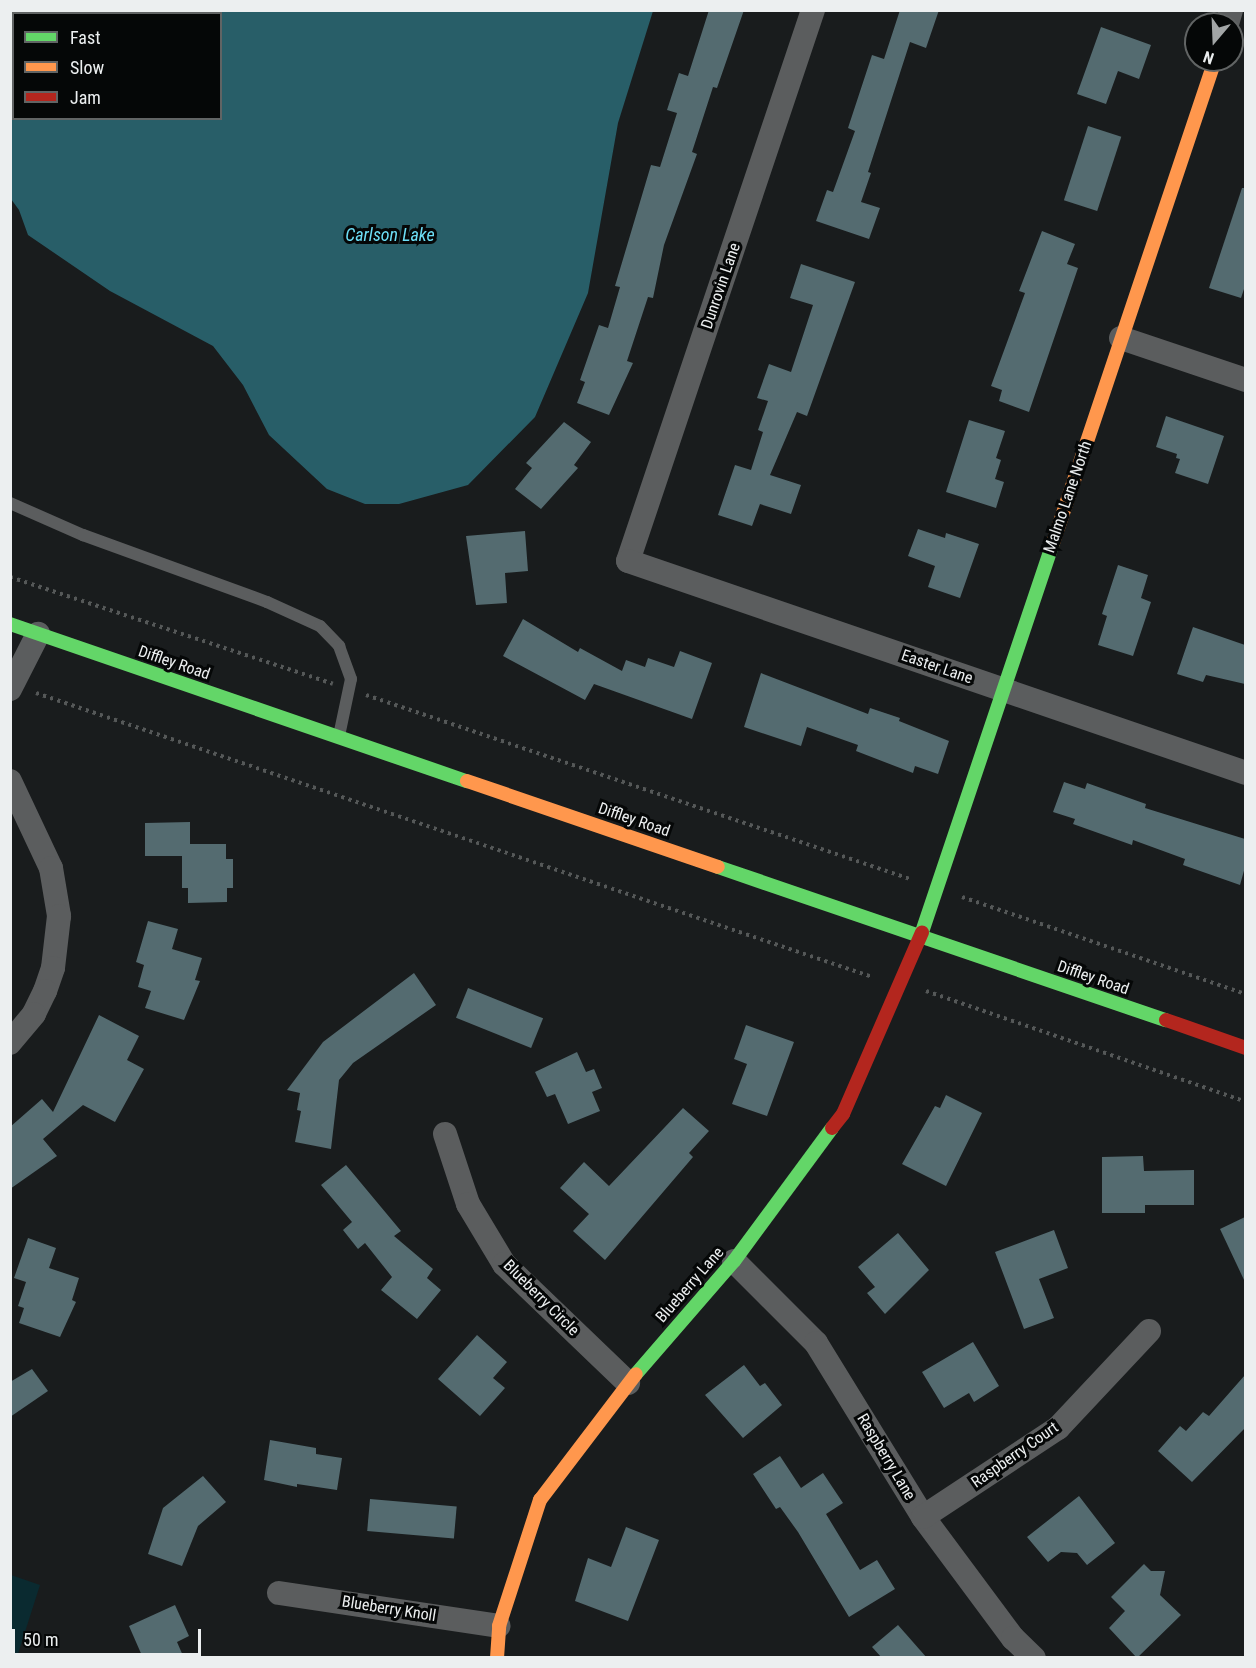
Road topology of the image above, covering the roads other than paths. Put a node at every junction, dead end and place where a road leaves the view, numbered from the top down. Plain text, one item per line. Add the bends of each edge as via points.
1 (813, 10) edge
2 (1211, 72) edge
3 (1121, 338) junction
4 (1245, 380) edge
5 (10, 503) edge
6 (628, 561) joint
7 (10, 624) edge
8 (38, 634) junction
9 (12, 686) edge
10 (1003, 689) junction
11 (339, 737) junction
12 (1245, 772) edge
13 (10, 781) edge
14 (921, 935) junction
15 (10, 1043) edge
16 (1245, 1048) edge
17 (445, 1134) dead end
18 (734, 1261) junction
19 (1149, 1331) dead end
20 (628, 1383) junction
21 (923, 1517) junction
22 (279, 1593) dead end
23 (499, 1626) junction
24 (497, 1658) edge
25 (1034, 1658) edge

1 - 6 street, Dunrovin Lane
2 - 3 street, Malmo Lane North
3 - 4 street
3 - 10 street, Malmo Lane North
5 - 11 lane via 320,626 348,664 350,690
6 - 10 street, Easter Lane
7 - 8 street, Diffley Road
8 - 9 street
8 - 11 street, Diffley Road
10 - 12 street, Easter Lane
10 - 14 street, Malmo Lane North
11 - 14 street, Diffley Road
13 - 15 street via 51,868 59,916 59,940 45,991 34,1014
14 - 16 street, Diffley Road
14 - 18 street, Blueberry Lane via 843,1114
17 - 20 street, Blueberry Circle via 468,1204 504,1264
18 - 20 street, Blueberry Lane
18 - 21 street, Raspberry Lane via 816,1343
19 - 21 street, Raspberry Court via 1058,1428
20 - 23 street, Blueberry Lane via 540,1500
21 - 25 street, Raspberry Lane via 1013,1638
22 - 23 street, Blueberry Knoll
23 - 24 street, Blueberry Lane

